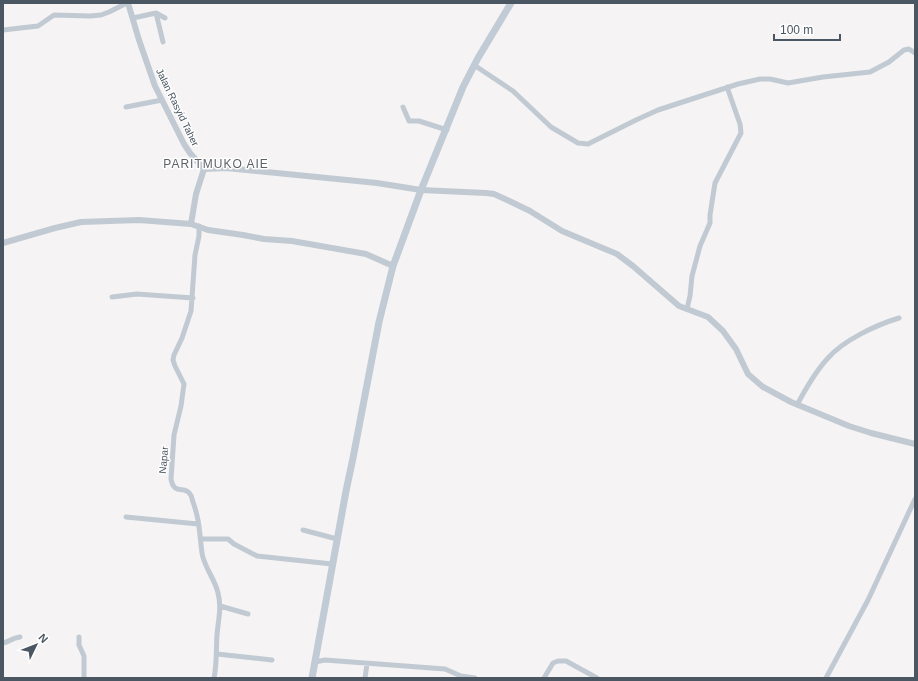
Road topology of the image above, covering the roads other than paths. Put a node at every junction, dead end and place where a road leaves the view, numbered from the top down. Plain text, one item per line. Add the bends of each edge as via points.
1 (127, 3) edge
2 (511, 3) edge
3 (156, 13) junction
4 (133, 18) junction
5 (165, 18) dead end
6 (3, 30) edge
7 (163, 42) dead end
8 (915, 53) edge
9 (474, 65) junction
10 (727, 87) junction
11 (162, 100) junction
12 (126, 107) dead end
13 (403, 107) dead end
14 (447, 130) junction
15 (204, 170) junction
16 (421, 190) junction
17 (191, 224) junction
18 (199, 226) junction
19 (3, 244) edge
20 (393, 266) junction
21 (112, 297) dead end
22 (193, 298) junction
23 (687, 310) junction
24 (899, 318) dead end
25 (797, 405) junction
26 (915, 444) edge
27 (915, 499) edge
28 (126, 517) dead end
29 (198, 524) junction
30 (303, 530) dead end
31 (201, 539) junction
32 (337, 539) junction
33 (332, 564) junction
34 (220, 606) junction
35 (248, 614) dead end
36 (20, 637) dead end
37 (79, 637) dead end
38 (3, 643) edge
39 (217, 654) junction
40 (272, 660) dead end
41 (315, 662) junction
42 (367, 664) junction
43 (461, 677) edge
44 (84, 678) edge
45 (214, 678) edge
46 (312, 678) edge
47 (365, 678) edge
48 (475, 678) edge
49 (544, 678) edge
50 (597, 678) edge
51 (826, 678) edge

1 - 4 street, Jalan Rasyid Taher
1 - 6 street via 101,15 54,15 38,26
2 - 9 main road
3 - 4 street
3 - 5 street
3 - 7 street
4 - 11 street, Jalan Rasyid Taher via 148,68
8 - 10 street via 909,49 904,50 889,62 866,73 788,83 760,79
9 - 10 street via 513,91 551,127 582,144 595,141 658,110
9 - 14 main road
10 - 23 street via 741,133 715,183 710,223 700,246 692,276
11 - 12 street
11 - 15 street, Jalan Rasyid Taher via 184,144
13 - 14 street via 409,121 419,121
14 - 16 main road
15 - 16 street via 226,168
15 - 17 street via 196,194
16 - 20 main road
16 - 23 street via 494,194 562,231 617,254 670,299
17 - 18 street
17 - 19 street via 139,220 81,222
18 - 20 street via 208,230 366,254
18 - 22 street, Napar
20 - 32 main road
21 - 22 street via 138,294
22 - 29 street, Napar via 186,328 173,360 184,384 174,435 171,479 174,488 190,494
23 - 25 street via 708,317 723,331 752,379
24 - 25 street via 874,327 835,351 812,378
25 - 26 street via 871,434
27 - 51 street via 868,600
28 - 29 street
29 - 31 street, Napar via 198,521
30 - 32 street
31 - 33 street via 228,539 257,556
31 - 34 street, Napar via 202,555 218,591
32 - 33 main road
33 - 41 main road
34 - 35 street
34 - 39 street, Napar
36 - 38 street
37 - 44 street via 79,645 84,656
39 - 40 street
39 - 45 street, Napar
41 - 42 street via 325,660
41 - 46 main road
42 - 43 street via 445,669
42 - 47 street
43 - 48 street
49 - 50 street via 552,663 560,660

